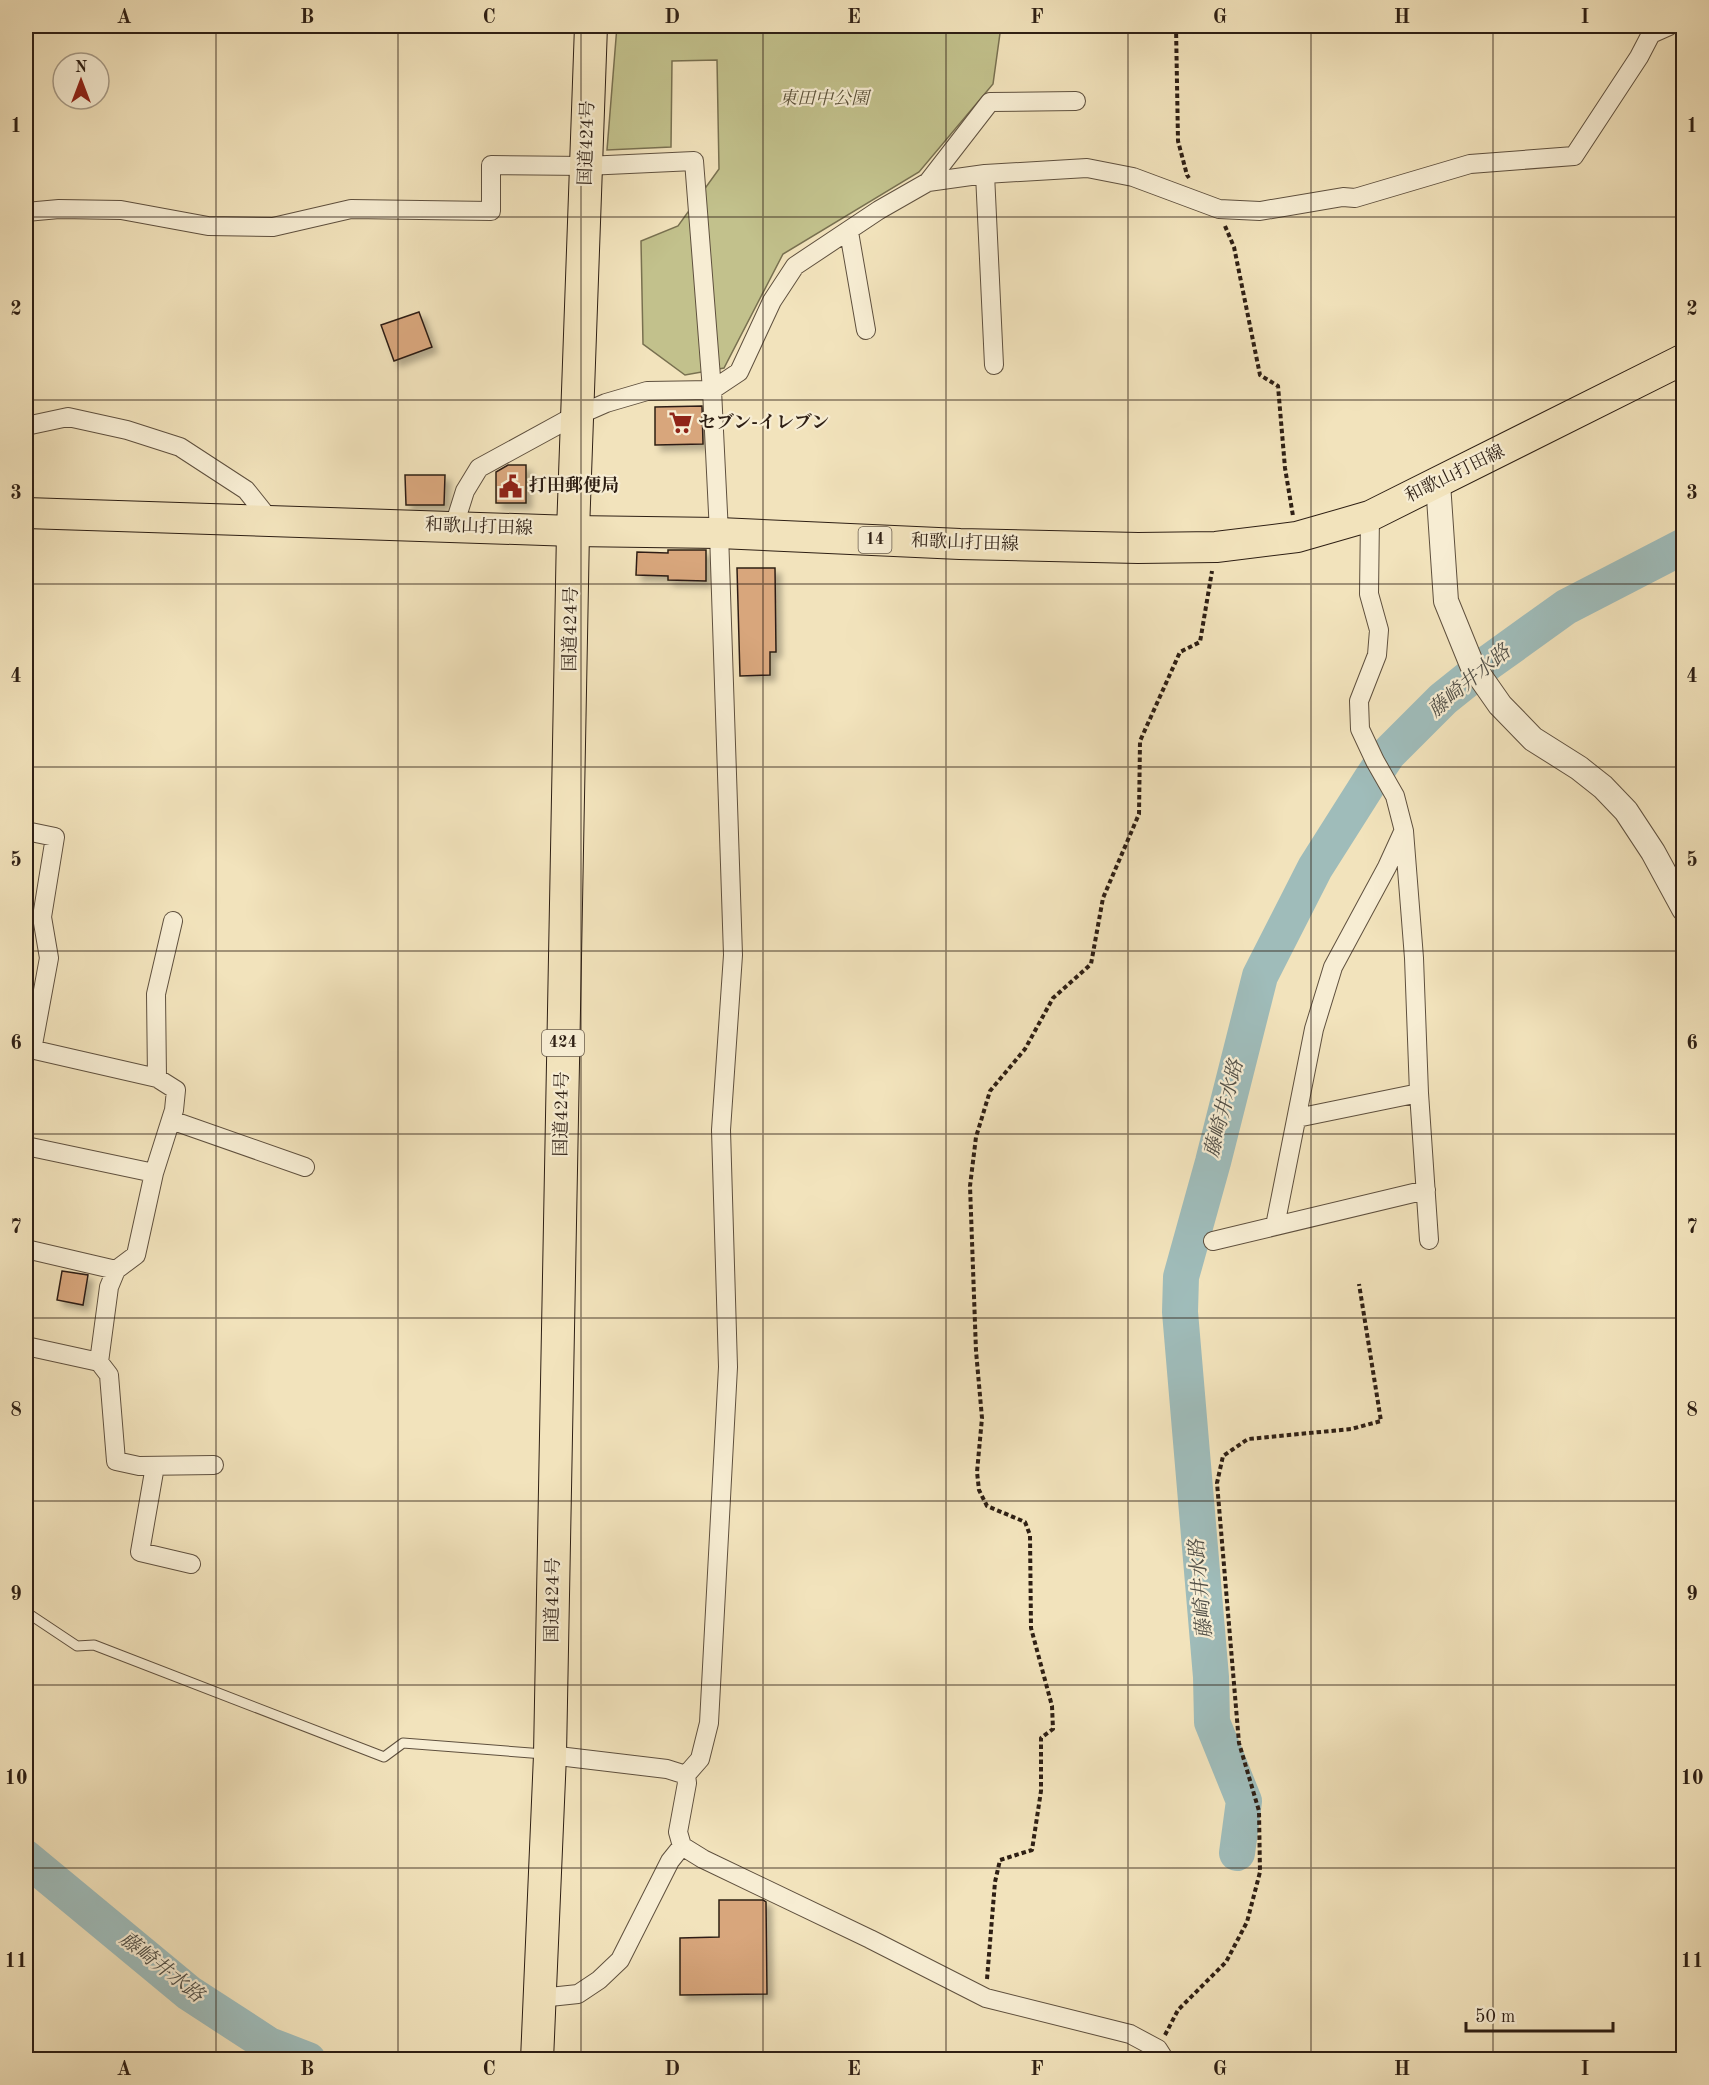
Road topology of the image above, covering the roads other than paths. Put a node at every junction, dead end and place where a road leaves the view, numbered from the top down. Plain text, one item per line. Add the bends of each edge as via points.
1 (591, 26) edge
2 (1669, 26) edge
3 (1076, 101) dead end
4 (586, 166) junction
5 (985, 174) junction
6 (928, 182) junction
7 (26, 212) edge
8 (849, 232) junction
9 (866, 330) dead end
10 (1683, 359) edge
11 (994, 365) dead end
12 (712, 390) junction
13 (577, 416) junction
14 (26, 426) edge
15 (1438, 483) junction
16 (26, 513) edge
17 (1370, 516) junction
18 (270, 520) junction
19 (454, 526) junction
20 (573, 531) junction
21 (719, 533) junction
22 (26, 831) edge
23 (1404, 831) junction
24 (1683, 909) edge
25 (173, 921) dead end
26 (29, 1049) edge
27 (157, 1078) junction
28 (1419, 1093) junction
29 (1297, 1118) junction
30 (171, 1120) junction
31 (26, 1146) edge
32 (305, 1167) dead end
33 (154, 1173) junction
34 (1426, 1190) junction
35 (1275, 1226) junction
36 (1429, 1240) dead end
37 (1214, 1241) dead end
38 (26, 1249) edge
39 (116, 1270) junction
40 (26, 1346) edge
41 (99, 1362) junction
42 (214, 1465) dead end
43 (155, 1466) junction
44 (191, 1564) dead end
45 (26, 1612) edge
46 (550, 1755) junction
47 (686, 1775) junction
48 (682, 1846) junction
49 (540, 1998) junction
50 (1162, 2054) edge
51 (537, 2060) edge

1 - 4 highway, 国道424号 / 424
2 - 5 street via 1651,34 1574,156 1470,164 1355,198 1260,211 1219,209 1133,177 1086,168
3 - 6 street via 990,102
4 - 7 street via 491,165 491,211 351,209 273,227 208,226 121,210
4 - 12 street via 694,161
4 - 13 highway, 国道424号 / 424
5 - 6 street
5 - 11 street
6 - 8 street
8 - 9 street
8 - 12 street via 795,266 772,301 739,372
10 - 15 main road, 和歌山打田線 / 14
12 - 13 street via 647,391
12 - 21 street
13 - 19 street via 479,468 465,491
13 - 20 highway, 国道424号 / 424
14 - 18 street via 68,417 180,447 246,490
15 - 17 main road, 和歌山打田線 / 14
15 - 24 street via 1446,601 1472,666 1500,705 1533,739 1579,768 1626,811
16 - 18 main road, 和歌山打田線 / 14
17 - 21 main road, 和歌山打田線 / 14 via 1297,537 1216,547 960,544
17 - 23 street via 1369,594 1379,630 1377,655 1359,701 1360,729 1399,808
18 - 19 main road, 和歌山打田線 / 14
19 - 20 main road, 和歌山打田線 / 14
20 - 21 main road, 和歌山打田線 / 14
20 - 46 highway, 国道424号 / 424
21 - 47 street via 733,955 721,1130 728,1367 709,1723 700,1759
22 - 26 street via 55,837 42,917 49,958
23 - 28 street
23 - 29 street via 1333,967 1314,1029
25 - 27 street via 156,993
26 - 27 street
27 - 30 street via 176,1090
28 - 29 street
28 - 34 street
29 - 35 street
30 - 32 street
30 - 33 street
31 - 33 street
33 - 39 street via 136,1255
34 - 35 street
34 - 36 street
35 - 37 street
38 - 39 street
39 - 41 street via 109,1287
40 - 41 street
41 - 43 street via 109,1375 116,1461
42 - 43 street
43 - 44 street via 140,1552
45 - 46 lane via 77,1646 94,1645 384,1757 403,1743
46 - 47 street via 667,1769
46 - 49 highway, 国道424号 / 424
47 - 48 street via 678,1832
48 - 49 street via 670,1861 620,1960 578,1994
48 - 50 street via 986,1998 1130,2034
49 - 51 highway, 国道424号 / 424

